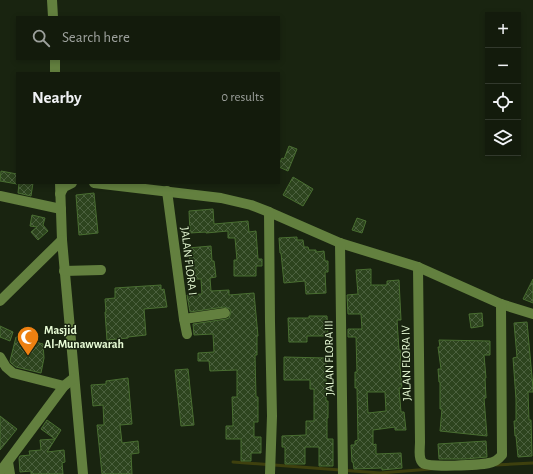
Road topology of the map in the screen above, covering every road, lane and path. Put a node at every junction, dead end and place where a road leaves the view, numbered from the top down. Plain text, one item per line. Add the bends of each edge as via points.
1 (52, 0) edge
2 (53, 16) edge
3 (54, 60) edge
4 (55, 72) edge
5 (60, 184) edge
6 (70, 184) edge
7 (103, 184) edge
8 (167, 191) junction
9 (60, 194) junction
10 (0, 196) edge
11 (61, 209) junction
12 (269, 212) junction
13 (62, 240) junction
14 (340, 243) junction
15 (418, 268) junction
16 (101, 270) dead end
17 (64, 271) junction
18 (1, 299) edge
19 (501, 304) junction
20 (225, 313) dead end
21 (533, 314) edge
22 (184, 319) junction
23 (187, 334) dead end
24 (0, 356) edge
25 (74, 378) junction
26 (64, 386) junction
27 (8, 462) junction
28 (0, 472) edge
29 (270, 473) edge
30 (10, 474) edge
31 (83, 474) edge
32 (343, 474) edge

1 - 2 street
3 - 4 street
5 - 9 street
6 - 9 street via 64,187
7 - 8 street
8 - 12 street via 221,198
8 - 22 street, JALAN FLORA I
9 - 11 street
10 - 11 street
11 - 13 street
12 - 14 street
12 - 29 street via 272,416
13 - 17 street
13 - 18 street
14 - 15 street
14 - 32 street, JALAN FLORA III
15 - 19 street
15 - 19 street, JALAN FLORA IV via 421,459 424,464 446,466 489,463 498,460 502,455
16 - 17 street
17 - 25 street
19 - 21 street
20 - 22 street
22 - 23 street, JALAN FLORA I
24 - 26 street via 6,367 14,373
25 - 26 street
25 - 31 street
26 - 27 street
27 - 28 street
27 - 30 street

